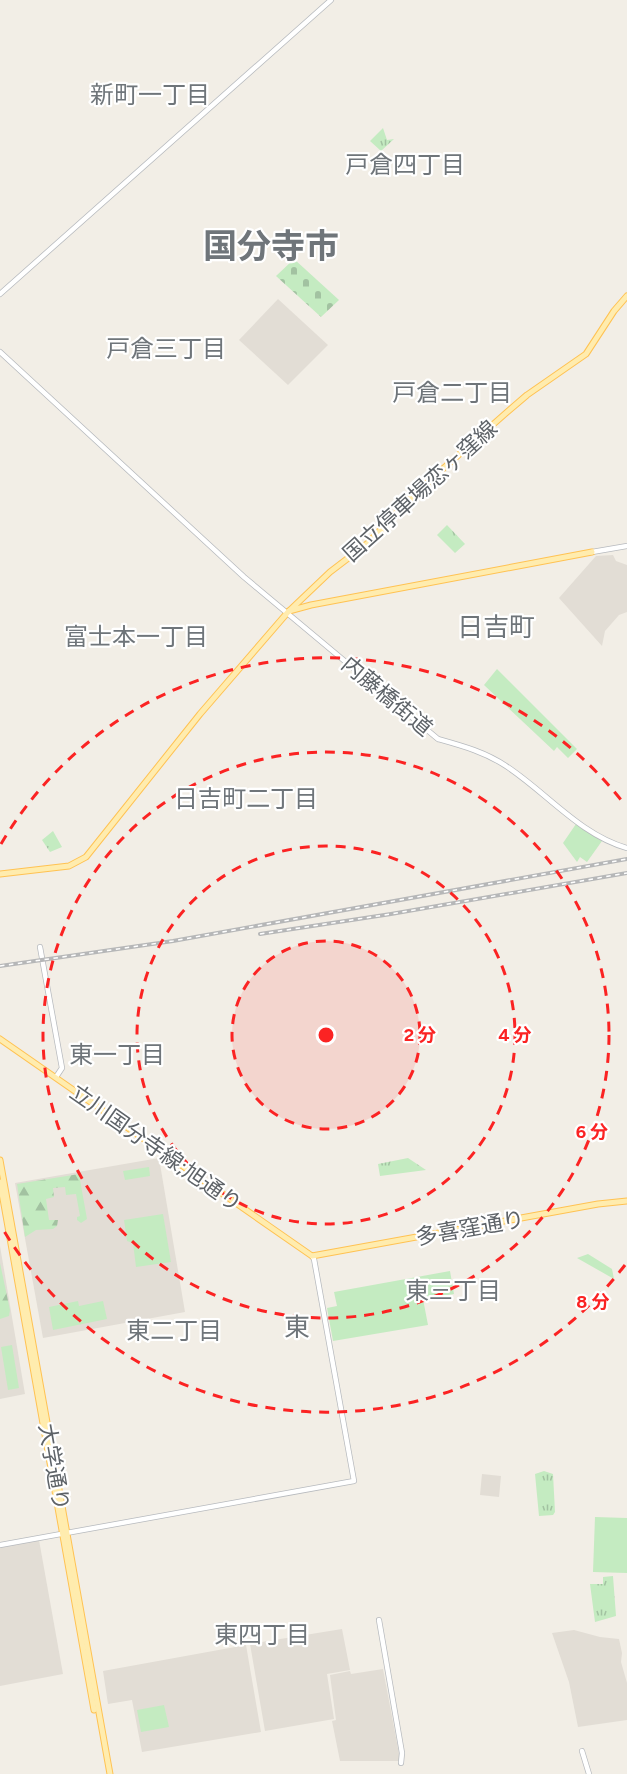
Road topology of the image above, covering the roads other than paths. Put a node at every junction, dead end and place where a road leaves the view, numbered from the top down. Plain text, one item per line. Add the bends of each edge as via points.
1 (331, 0) edge
2 (0, 294) edge
3 (627, 296) edge
4 (0, 352) edge
5 (627, 546) edge
6 (592, 552) joint
7 (306, 594) junction
8 (311, 605) junction
9 (288, 612) junction
10 (627, 848) edge
11 (0, 874) edge
12 (40, 947) dead end
13 (0, 1039) edge
14 (56, 1077) junction
15 (0, 1160) edge
16 (0, 1182) edge
17 (627, 1201) edge
18 (312, 1256) junction
19 (64, 1534) junction
20 (0, 1545) edge
21 (379, 1620) dead end
22 (582, 1751) dead end
23 (401, 1763) dead end
24 (108, 1774) edge
25 (589, 1774) edge

1 - 2 street
3 - 7 main road, 国立停車場恋ヶ窪線 via 586,354 506,413 420,489 368,543
4 - 9 street, 内藤橋街道
5 - 6 street
6 - 8 main road, 国立停車場恋ヶ窪線
7 - 8 main road
7 - 9 main road, 国立停車場恋ヶ窪線
8 - 9 main road, 国立停車場恋ヶ窪線
9 - 10 street, 内藤橋街道 via 438,739 476,749 507,766 600,836
9 - 11 main road, 国立停車場恋ヶ窪線 via 83,860 69,866
12 - 14 street via 62,1068
13 - 14 main road, 立川国分寺線;旭通り
14 - 18 main road, 立川国分寺線;旭通り
15 - 19 main road, 大学通り
16 - 19 main road, 大学通り
17 - 18 main road, 多喜窪通り
18 - 19 street via 354,1481
19 - 20 street
19 - 24 main road, 大学通り
21 - 23 street
22 - 25 street

